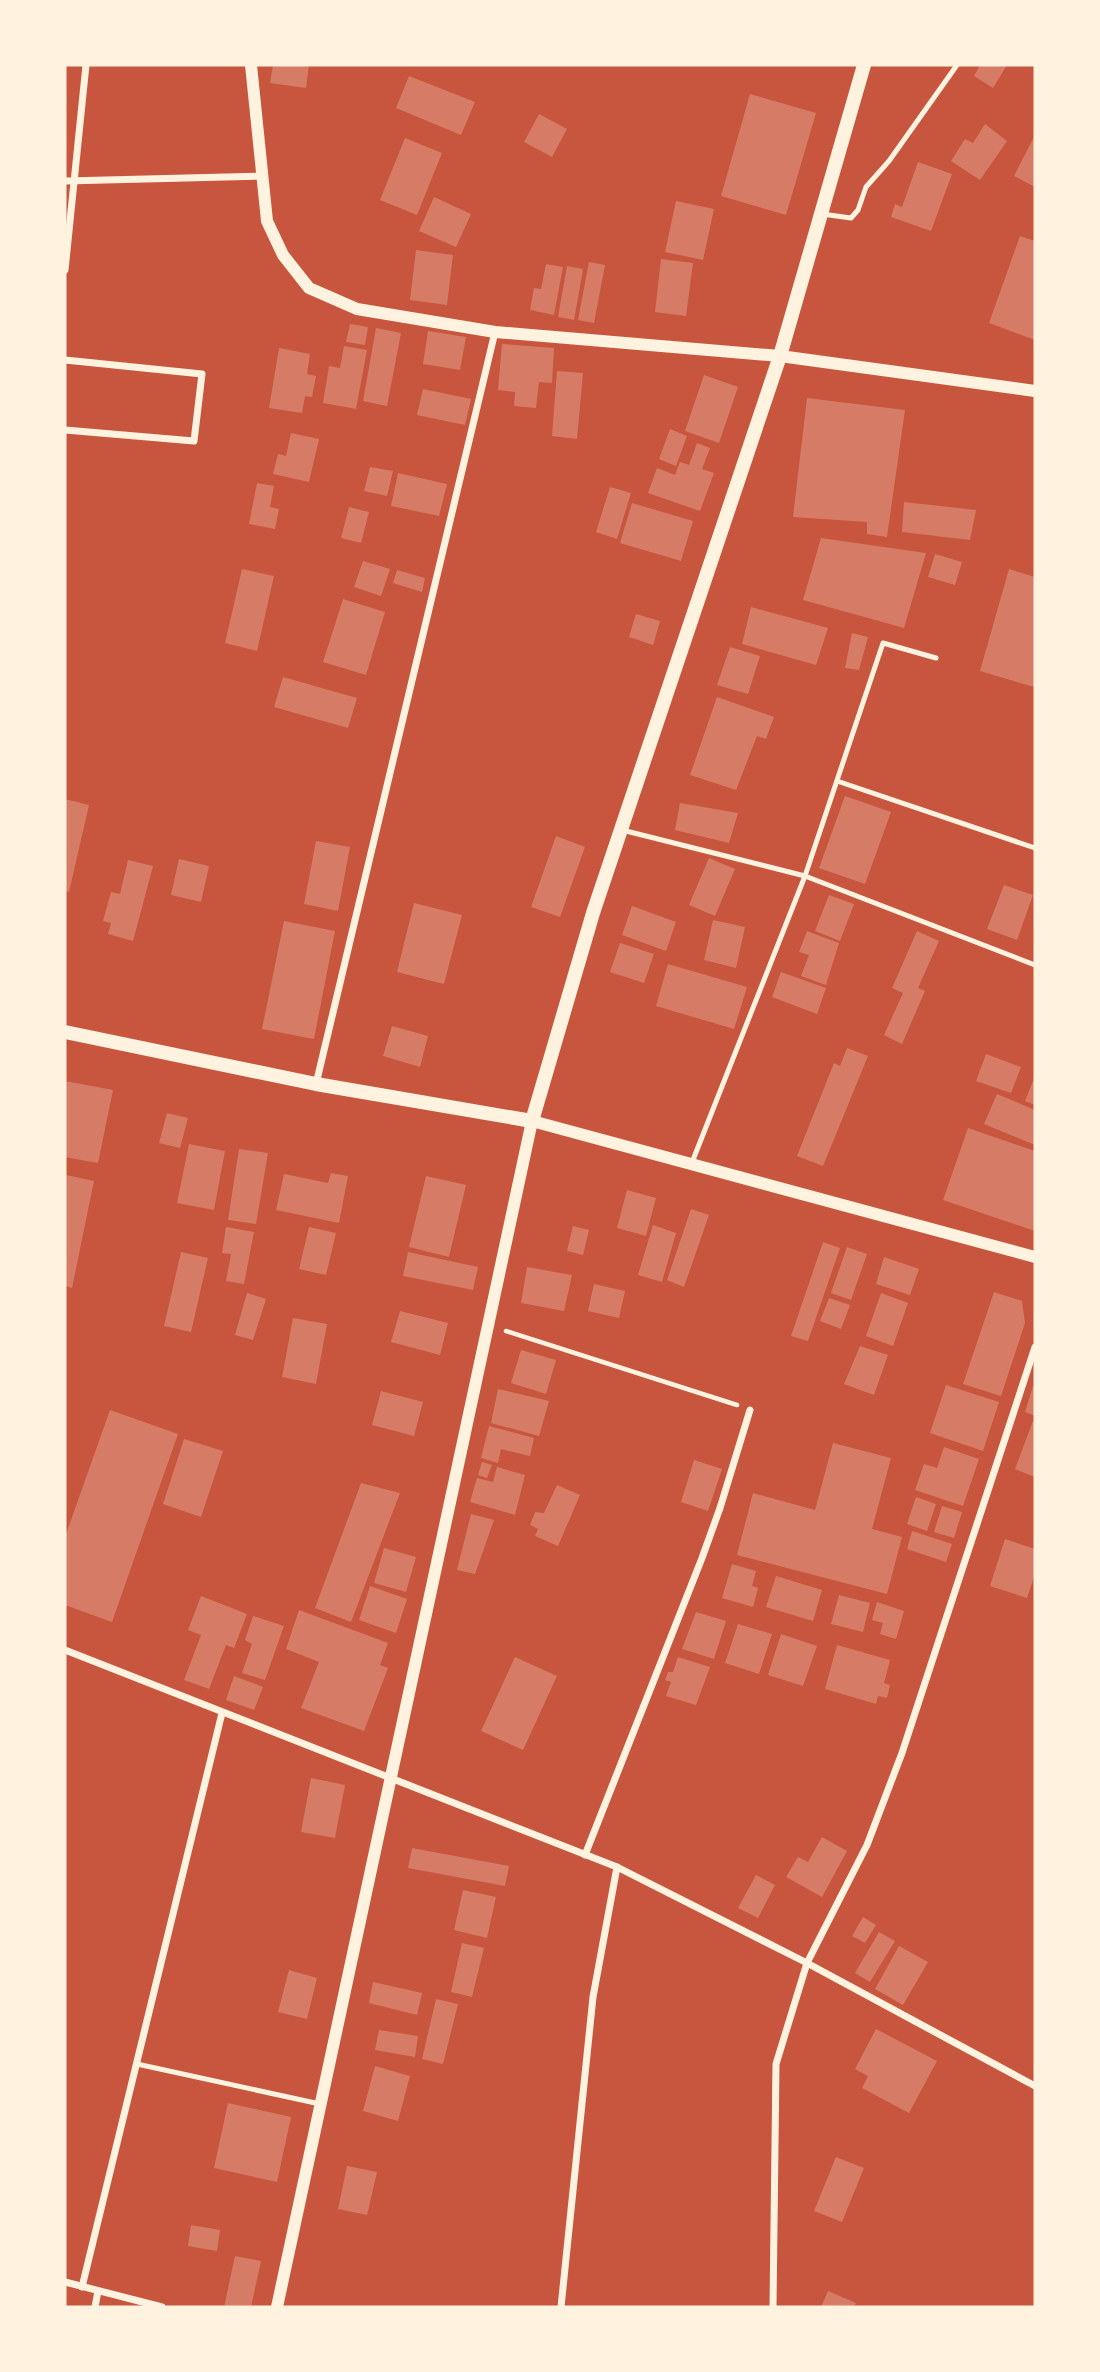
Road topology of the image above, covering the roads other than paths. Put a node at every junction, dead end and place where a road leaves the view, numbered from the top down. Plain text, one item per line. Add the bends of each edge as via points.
1 (86, 65) edge
2 (251, 65) edge
3 (864, 65) edge
4 (957, 65) edge
5 (261, 176) junction
6 (65, 181) edge
7 (75, 181) junction
8 (821, 214) junction
9 (65, 270) edge
10 (495, 332) junction
11 (780, 356) junction
12 (65, 360) edge
13 (1035, 391) edge
14 (65, 430) edge
15 (936, 658) dead end
16 (837, 781) junction
17 (622, 830) junction
18 (1035, 848) edge
19 (805, 876) junction
20 (1035, 965) edge
21 (65, 1032) edge
22 (316, 1083) junction
23 (532, 1121) junction
24 (691, 1165) junction
25 (1035, 1257) edge
26 (1035, 1347) edge
27 (750, 1410) road end
28 (65, 1650) edge
29 (222, 1713) junction
30 (391, 1777) junction
31 (585, 1855) junction
32 (617, 1867) junction
33 (807, 1963) junction
34 (137, 2063) junction
35 (1035, 2086) edge
36 (320, 2104) junction
37 (65, 2282) edge
38 (82, 2287) junction
39 (98, 2291) junction
40 (95, 2307) edge
41 (162, 2307) edge
42 (277, 2307) edge
43 (561, 2307) edge
44 (773, 2307) edge

1 - 7 street
2 - 5 street
3 - 8 main road
4 - 8 lane via 866,187 855,215
5 - 7 street
5 - 10 street via 267,221 283,255 309,288 357,309
6 - 7 street
7 - 9 street
8 - 11 main road
10 - 11 street
10 - 22 street
11 - 13 street
11 - 17 main road
12 - 14 street via 202,374 194,440
15 - 16 lane via 883,643
16 - 18 lane
16 - 19 lane
17 - 19 lane
17 - 23 main road
19 - 20 lane
19 - 24 lane
21 - 22 main road
22 - 23 main road
23 - 24 street
23 - 30 street
24 - 25 street
26 - 33 street via 897,1764 867,1845
27 - 31 street via 702,1558
28 - 29 street
29 - 30 street
29 - 34 street
30 - 31 street
30 - 36 street
31 - 32 street
32 - 33 street
32 - 43 street via 593,1997
33 - 35 street
33 - 44 street via 776,2064
34 - 36 lane
34 - 38 street
36 - 42 street
37 - 38 street
38 - 39 street
39 - 40 street
39 - 41 street

